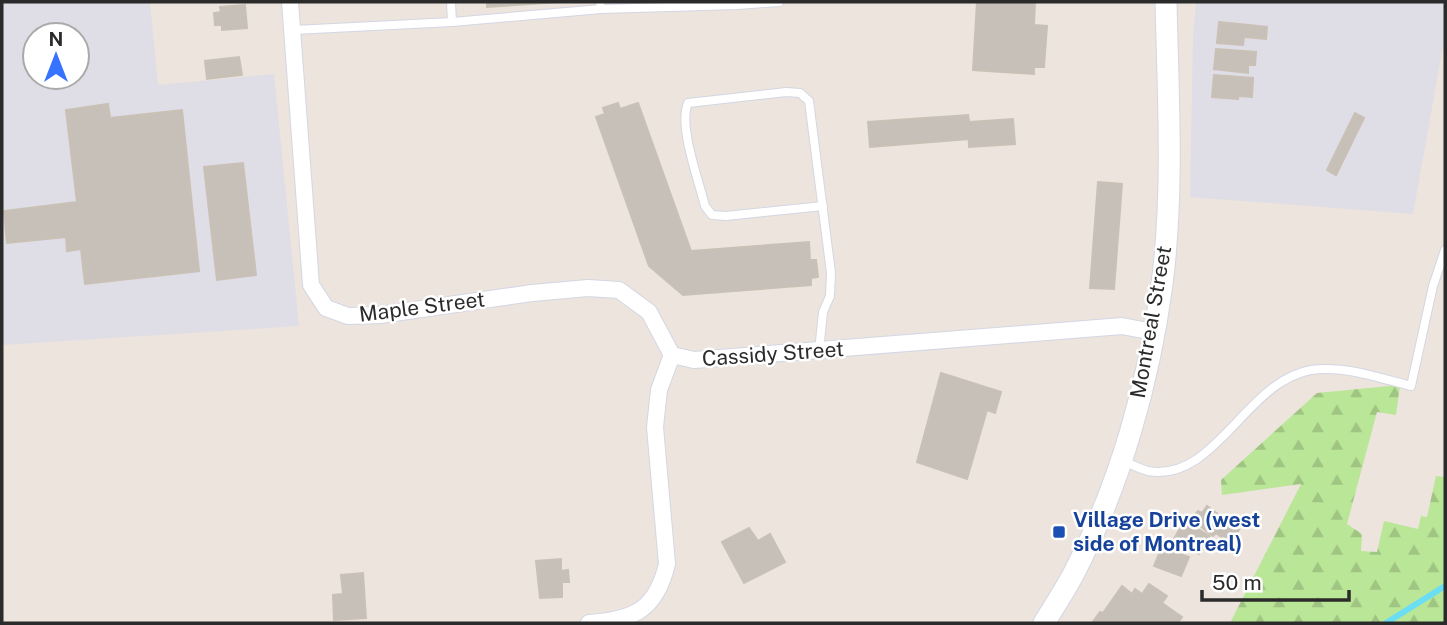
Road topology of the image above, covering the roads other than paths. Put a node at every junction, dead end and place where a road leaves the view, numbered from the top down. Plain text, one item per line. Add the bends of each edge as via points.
1 (290, 2) edge
2 (451, 2) edge
3 (779, 2) edge
4 (1166, 2) edge
5 (738, 4) edge
6 (601, 6) edge
7 (452, 22) junction
8 (294, 30) junction
9 (823, 206) junction
10 (1445, 250) edge
11 (1153, 332) junction
12 (819, 351) junction
13 (673, 355) junction
14 (1121, 460) junction
15 (589, 623) edge
16 (1044, 623) edge

1 - 8 street, Maple Street
2 - 7 lane
3 - 5 lane
4 - 11 main road, Montreal Street via 1166,234
5 - 6 lane
6 - 7 lane
7 - 8 lane
8 - 13 street, Maple Street via 311,285 326,308 348,316 380,315 532,293 619,290 649,312
9 - 9 lane via 809,102 800,93 688,103 685,124 705,206 712,215
9 - 12 lane via 831,273
10 - 14 lane via 1410,386 1354,372 1310,370 1275,384 1190,464 1168,472 1146,470
11 - 12 street, Cassidy Street via 1122,326
11 - 14 main road, Montreal Street
12 - 13 street, Cassidy Street via 694,360
13 - 15 street, Cassidy Street via 659,390 655,426 667,564 662,586 632,616
14 - 16 main road, Montreal Street via 1074,573

